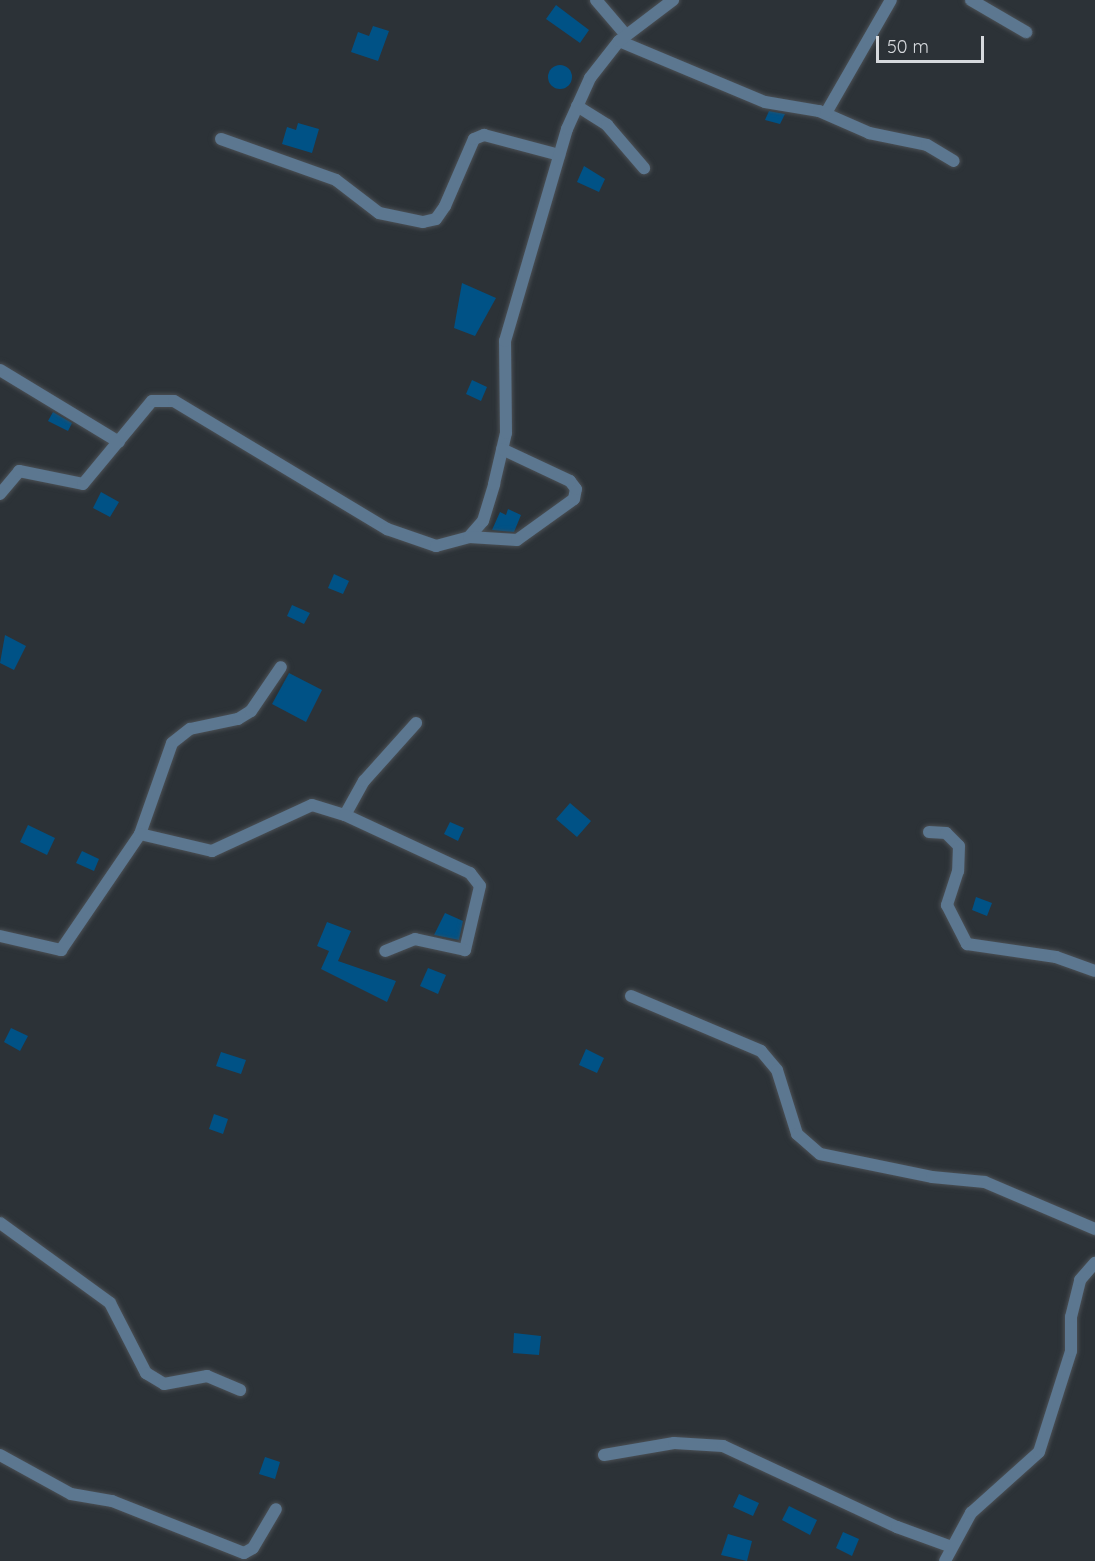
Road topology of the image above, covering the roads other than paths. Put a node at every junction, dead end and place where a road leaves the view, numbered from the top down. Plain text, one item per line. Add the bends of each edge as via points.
1 (596, 0) edge
2 (673, 0) edge
3 (891, 0) edge
4 (971, 0) edge
5 (1026, 32) dead end
6 (622, 38) junction
7 (577, 106) junction
8 (826, 113) junction
9 (221, 139) dead end
10 (559, 155) junction
11 (954, 161) dead end
12 (644, 168) dead end
13 (0, 370) edge
14 (119, 442) junction
15 (502, 449) junction
16 (0, 494) edge
17 (469, 537) junction
18 (281, 667) dead end
19 (416, 723) dead end
20 (345, 815) junction
21 (929, 832) dead end
22 (140, 834) junction
23 (0, 936) edge
24 (385, 951) dead end
25 (1095, 971) edge
26 (631, 996) dead end
27 (0, 1223) edge
28 (1095, 1229) edge
29 (1095, 1263) edge
30 (240, 1390) dead end
31 (0, 1455) edge
32 (604, 1455) dead end
33 (276, 1509) dead end
34 (949, 1546) junction
35 (945, 1561) edge

1 - 6 street
2 - 6 street
3 - 8 street
4 - 5 street
6 - 7 street
6 - 8 street via 765,102
7 - 10 street
7 - 12 street via 607,125
8 - 11 street via 869,133 927,145
9 - 10 street via 336,180 379,213 423,222 435,219 445,206 474,139 484,135
10 - 15 street via 505,341 508,405
13 - 14 street
14 - 16 street via 83,484 19,471
14 - 17 street via 152,401 174,401 387,529 436,546
15 - 17 street via 483,521
15 - 17 street via 570,481 576,489 574,499 517,540
18 - 22 street via 251,711 238,719 190,729 172,743
19 - 20 street via 364,781
20 - 22 street via 312,805 212,851
20 - 24 street via 470,873 480,886 465,950 415,939
21 - 25 street via 953,837 959,846 958,871 947,905 967,944 1056,957
22 - 23 street via 61,950
26 - 28 street via 761,1051 777,1070 797,1134 820,1154 932,1178 985,1182
27 - 30 street via 110,1303 146,1373 164,1384 207,1376
29 - 34 street via 1080,1281 1071,1317 1071,1351 1039,1452 971,1513
31 - 33 street via 70,1494 112,1501 244,1553 253,1548
32 - 34 street via 674,1443 723,1446 897,1527
34 - 35 street

